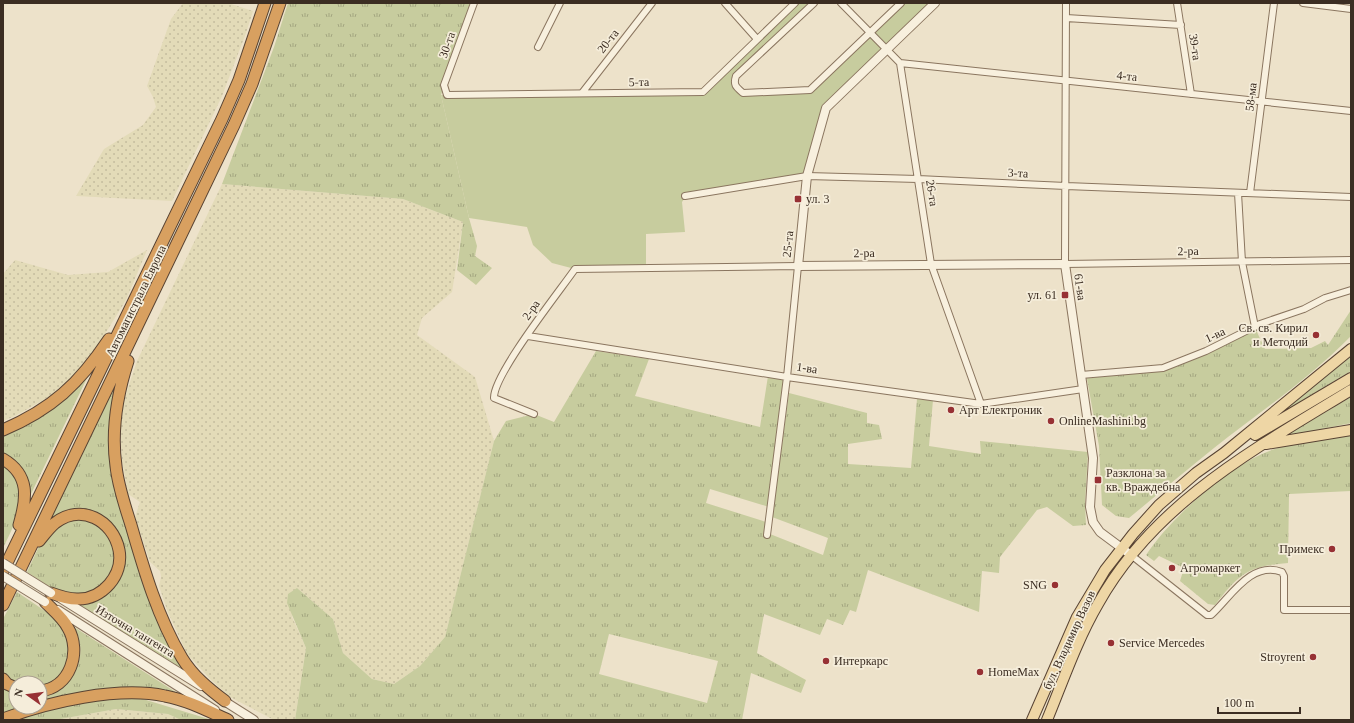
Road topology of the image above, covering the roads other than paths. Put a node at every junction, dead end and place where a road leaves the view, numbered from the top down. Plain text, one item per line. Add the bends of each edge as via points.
1 (265, 3) edge
2 (280, 3) edge
3 (474, 3) edge
4 (560, 3) edge
5 (725, 3) edge
6 (795, 3) edge
7 (814, 3) edge
8 (840, 3) edge
9 (901, 3) edge
10 (936, 3) edge
11 (1066, 3) edge
12 (1177, 3) edge
13 (1274, 3) edge
14 (1303, 3) edge
15 (650, 4) edge
16 (787, 6) edge
17 (1351, 9) edge
18 (1066, 18) junction
19 (1181, 25) junction
20 (870, 33) junction
21 (757, 40) junction
22 (538, 47) dead end
23 (887, 49) junction
24 (900, 63) junction
25 (1066, 81) junction
26 (582, 93) junction
27 (1191, 94) junction
28 (447, 95) joint
29 (1262, 102) junction
30 (1351, 110) edge
31 (806, 176) junction
32 (918, 179) junction
33 (1066, 186) junction
34 (1238, 193) junction
35 (1250, 193) junction
36 (686, 196) dead end
37 (1351, 197) edge
38 (1351, 260) edge
39 (1242, 262) junction
40 (931, 264) junction
41 (1065, 264) junction
42 (798, 266) junction
43 (140, 290) junction
44 (1351, 290) edge
45 (154, 293) junction
46 (1254, 327) junction
47 (528, 336) junction
48 (1351, 349) edge
49 (1081, 375) junction
50 (787, 377) junction
51 (1351, 378) edge
52 (1083, 389) junction
53 (1351, 390) edge
54 (981, 404) junction
55 (534, 414) dead end
56 (3, 430) edge
57 (1351, 430) edge
58 (1260, 445) junction
59 (1224, 453) junction
60 (3, 459) edge
61 (767, 535) dead end
62 (1122, 548) junction
63 (12, 553) junction
64 (1131, 555) junction
65 (24, 561) junction
66 (3, 563) edge
67 (3, 571) edge
68 (3, 576) edge
69 (48, 598) junction
70 (3, 605) edge
71 (1351, 610) edge
72 (48, 689) edge
73 (225, 701) junction
74 (3, 719) edge
75 (228, 720) edge
76 (232, 720) edge
77 (254, 720) edge
78 (1032, 720) edge
79 (1047, 720) edge

1 - 43 highway, Автомагистрала Европа via 222,119
2 - 45 highway, Автомагистрала Европа via 252,84
3 - 28 street, 30-та via 444,86
4 - 22 street
5 - 21 street
6 - 16 street, 5-та
7 - 20 street via 736,76 736,87 744,93 810,90
8 - 20 street
9 - 20 street
10 - 23 street, 25-та
11 - 18 street, 61-ва
12 - 19 street, 39-та
13 - 29 street, 58-ма
14 - 17 street
15 - 26 street, 20-та
16 - 21 street, 5-та
18 - 19 street
18 - 25 street, 61-ва
19 - 27 street, 39-та
20 - 23 street
21 - 26 street, 5-та via 703,92
23 - 24 street
23 - 31 street, 25-та via 826,108
24 - 25 street, 4-та
24 - 32 street, 26-та
25 - 27 street, 4-та
25 - 33 street, 61-ва
26 - 28 street, 5-та
27 - 29 street, 4-та
29 - 30 street, 4-та
29 - 35 street, 58-ма
31 - 32 street, 3-та
31 - 36 street, 3-та
31 - 42 street, 25-та
32 - 33 street, 3-та
32 - 40 street, 26-та
33 - 34 street, 3-та
33 - 41 street, 61-ва
34 - 35 street, 3-та
34 - 39 street
35 - 37 street, 3-та
38 - 39 street, 2-ра
39 - 41 street, 2-ра
39 - 46 street
40 - 41 street, 2-ра
40 - 42 street, 2-ра
40 - 54 street, 26-та
41 - 49 street, 61-ва
42 - 47 street, 2-ра via 575,269
42 - 50 street, 25-та
43 - 56 highway via 94,361 67,392 49,407 24,422
43 - 63 highway, Автомагистрала Европа
44 - 46 street, 1-ва
45 - 65 highway, Автомагистрала Европа
45 - 73 highway via 131,348 119,389 114,427 116,466 123,500 141,559 182,658 209,689
46 - 49 street, 1-ва via 1206,351 1163,368
47 - 50 street, 1-ва
47 - 55 street, 2-ра via 504,368 493,391 494,398
48 - 59 main road
49 - 52 street, 61-ва
50 - 54 street, 1-ва
50 - 61 street, 25-та
51 - 59 main road
52 - 54 street, 1-ва
52 - 62 street, 61-ва via 1093,458 1090,507 1093,522 1100,532
53 - 58 main road, бул. Владимир Вазов
57 - 58 main road
58 - 64 main road, бул. Владимир Вазов via 1218,473 1170,512
59 - 62 main road, бул. Владимир Вазов via 1196,473 1160,505
60 - 63 highway via 12,464 24,488 23,510
62 - 64 street, 61-ва
62 - 78 main road, бул. Владимир Вазов via 1076,617
63 - 67 highway, Автомагистрала Европа
64 - 71 street via 1207,615 1216,611 1231,592 1253,575 1278,570 1284,576 1284,610
64 - 79 main road, бул. Владимир Вазов via 1097,604
65 - 69 highway via 55,523 68,516 80,513 93,516 103,521 111,530 119,551 119,563 113,580 106,589 95,596 77,599
65 - 70 highway, Автомагистрала Европа
66 - 69 street, Източна тангента, bridge
68 - 69 street, Източна тангента, bridge
69 - 72 highway via 68,628 75,650 65,678
69 - 73 street, Източна тангента
69 - 76 street, Източна тангента
73 - 77 street, Източна тангента
74 - 75 highway via 63,703 110,694 138,692 190,703

